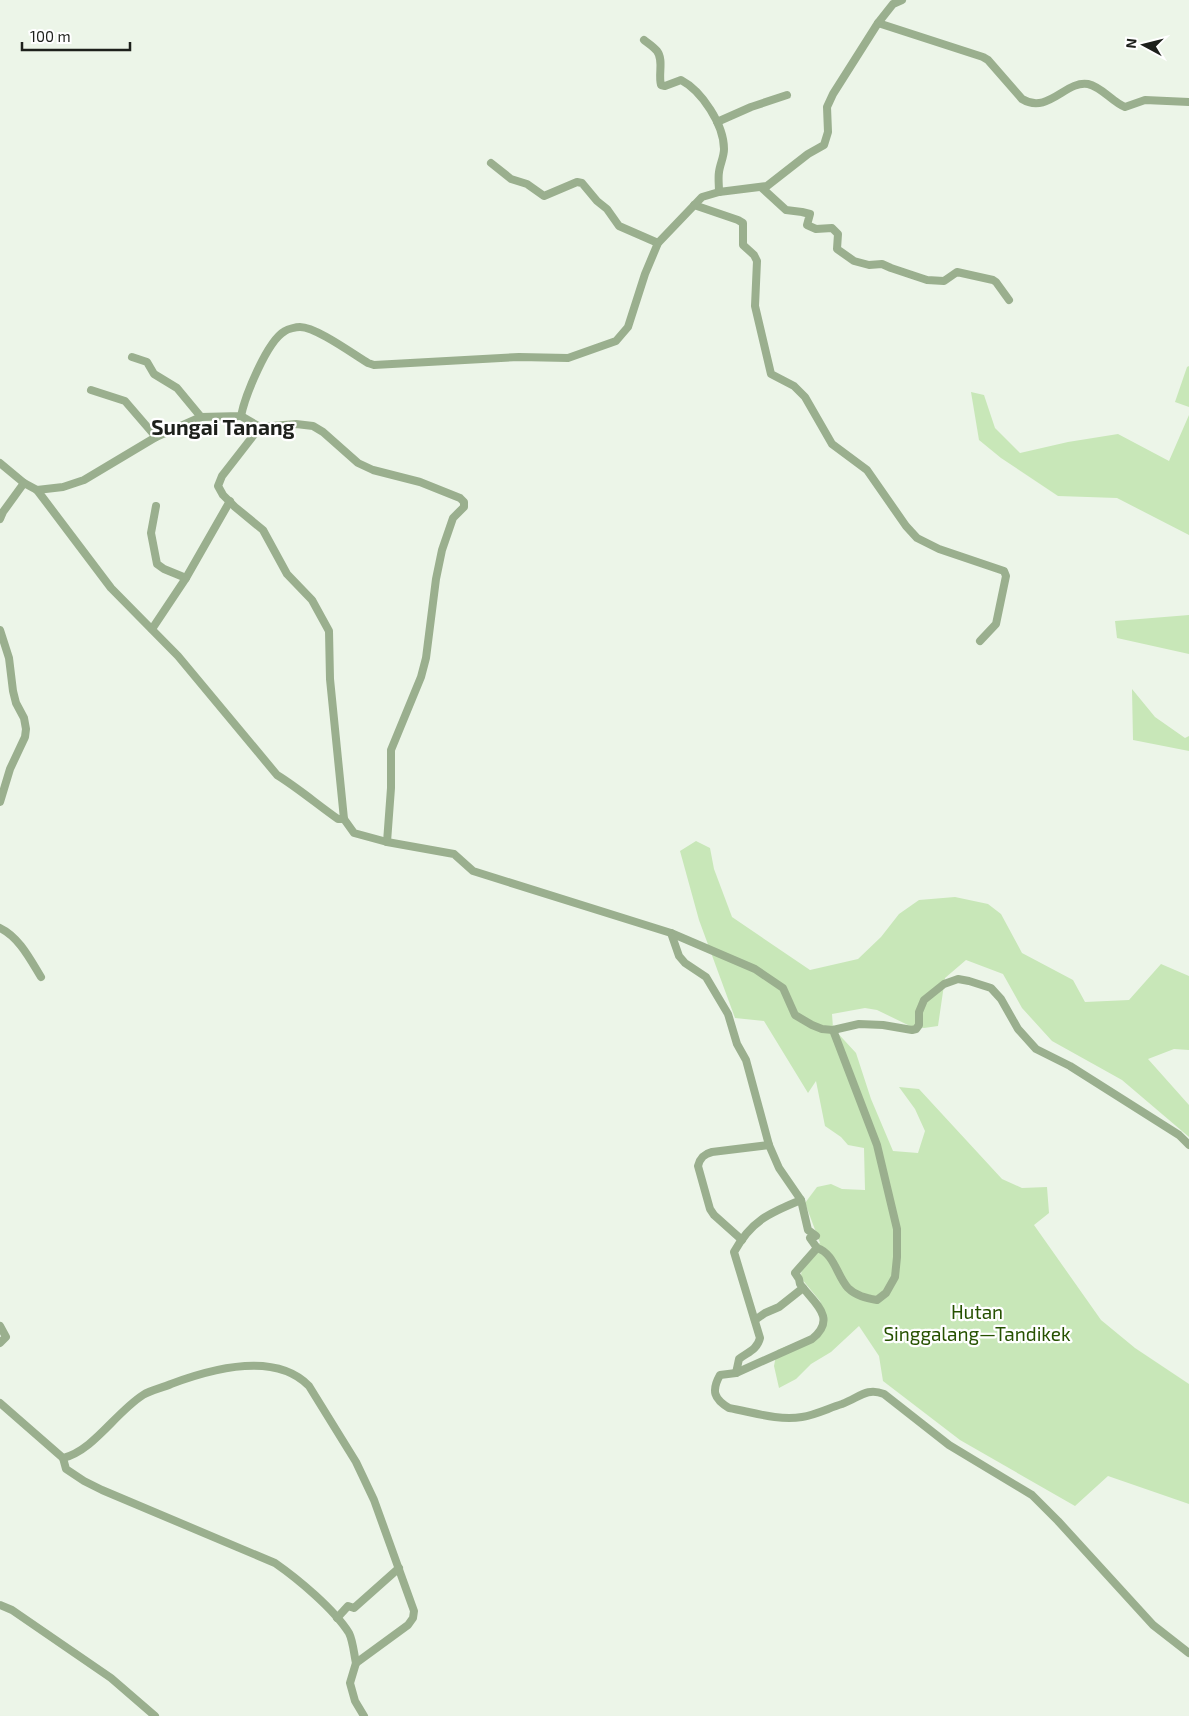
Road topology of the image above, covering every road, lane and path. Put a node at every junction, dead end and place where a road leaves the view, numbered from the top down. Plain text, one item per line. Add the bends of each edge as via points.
1 (902, 0) edge
2 (878, 23) junction
3 (644, 40) dead end
4 (787, 95) dead end
5 (1189, 102) edge
6 (717, 122) junction
7 (491, 163) dead end
8 (762, 188) junction
9 (719, 192) junction
10 (694, 205) junction
11 (658, 243) junction
12 (1009, 300) dead end
13 (132, 358) dead end
14 (91, 390) dead end
15 (241, 416) junction
16 (201, 417) junction
17 (260, 427) junction
18 (156, 437) junction
19 (0, 463) edge
20 (24, 484) junction
21 (38, 490) junction
22 (230, 501) junction
23 (156, 506) dead end
24 (0, 518) edge
25 (186, 578) junction
26 (152, 629) junction
27 (0, 630) edge
28 (980, 640) dead end
29 (0, 802) edge
30 (344, 819) junction
31 (387, 842) junction
32 (0, 928) edge
33 (671, 933) junction
34 (41, 977) dead end
35 (833, 1030) junction
36 (769, 1144) junction
37 (1189, 1145) edge
38 (801, 1200) junction
39 (742, 1240) junction
40 (817, 1248) junction
41 (803, 1288) junction
42 (756, 1320) junction
43 (0, 1326) edge
44 (0, 1344) edge
45 (736, 1373) junction
46 (0, 1403) edge
47 (62, 1458) junction
48 (399, 1568) junction
49 (0, 1605) edge
50 (337, 1618) junction
51 (1189, 1652) edge
52 (356, 1663) junction
53 (155, 1716) edge
54 (364, 1716) edge

1 - 2 street via 893,4
2 - 5 street via 984,57 1028,103 1044,102 1080,84 1096,88 1125,107 1145,100
2 - 8 street via 827,107 828,132 824,145
3 - 6 street via 659,56 661,84 665,86 681,80 686,83 701,96
4 - 6 street
6 - 9 street via 724,148
7 - 11 street via 511,179 544,196 577,182 582,183 610,211 619,226
8 - 9 street
8 - 12 street via 786,210 810,214 807,226 832,228 838,234 837,249 854,261 882,264 927,280 944,281 957,272 993,280
9 - 10 street via 702,197
10 - 11 street
10 - 28 street via 743,223 743,245 757,261 755,306 771,374 794,386 805,398 830,441 867,470 910,532 930,546 1004,571 1006,576 996,624
11 - 15 street via 628,327 616,341 568,358 519,357 374,365 321,334 300,327 285,331 276,338 252,382
13 - 16 street via 147,362 154,375 177,388
14 - 18 street via 125,401
15 - 16 street
15 - 17 street
16 - 18 street
17 - 22 street via 218,482
17 - 31 street via 313,426 358,463 420,482 464,502 464,507 453,518 442,550 421,677 391,750
18 - 21 street via 84,480
19 - 20 street
20 - 21 street
20 - 24 street
21 - 26 street via 111,588
22 - 25 street
22 - 30 street via 263,530 287,574 312,600 329,631 330,679
23 - 25 street via 151,533 157,564
25 - 26 street
26 - 30 street via 277,775 338,819
27 - 29 street via 16,703 26,729
30 - 31 street via 354,833
31 - 33 street via 454,854 473,871
32 - 34 street via 16,940
33 - 35 street via 754,969 783,988 795,1015 817,1027
33 - 36 street via 679,956 706,977 728,1014 737,1044 746,1060
35 - 37 street via 859,1024 916,1029 920,1025 919,1012 924,1000 951,980 969,981 991,988 1018,1029 1036,1049 1070,1066 1179,1135
35 - 40 street via 877,1145 897,1229 895,1277 877,1300 863,1298 848,1288 831,1259
36 - 38 street via 779,1168
36 - 39 street via 712,1152 699,1160 699,1172 710,1209
38 - 39 street via 770,1212
38 - 40 street via 808,1230 816,1236 810,1238
39 - 42 street via 734,1252
40 - 41 street via 795,1273
41 - 42 street
41 - 45 street via 822,1311 824,1326 819,1334
42 - 45 street via 760,1338 758,1345 739,1359
43 - 44 street via 6,1337
45 - 51 street via 720,1375 715,1384 715,1394 720,1402 729,1408 778,1417 804,1417 856,1399 865,1392 884,1394 949,1446 1032,1495 1153,1625
46 - 47 street
47 - 48 street via 87,1446 144,1395 191,1376 222,1369 274,1367 299,1376 309,1386 356,1462
47 - 50 street via 66,1469 102,1490 275,1563 298,1580
48 - 50 street via 354,1608 348,1606
48 - 52 street via 414,1611 413,1618
49 - 53 street via 111,1678
50 - 52 street via 350,1634
52 - 54 street via 350,1683

